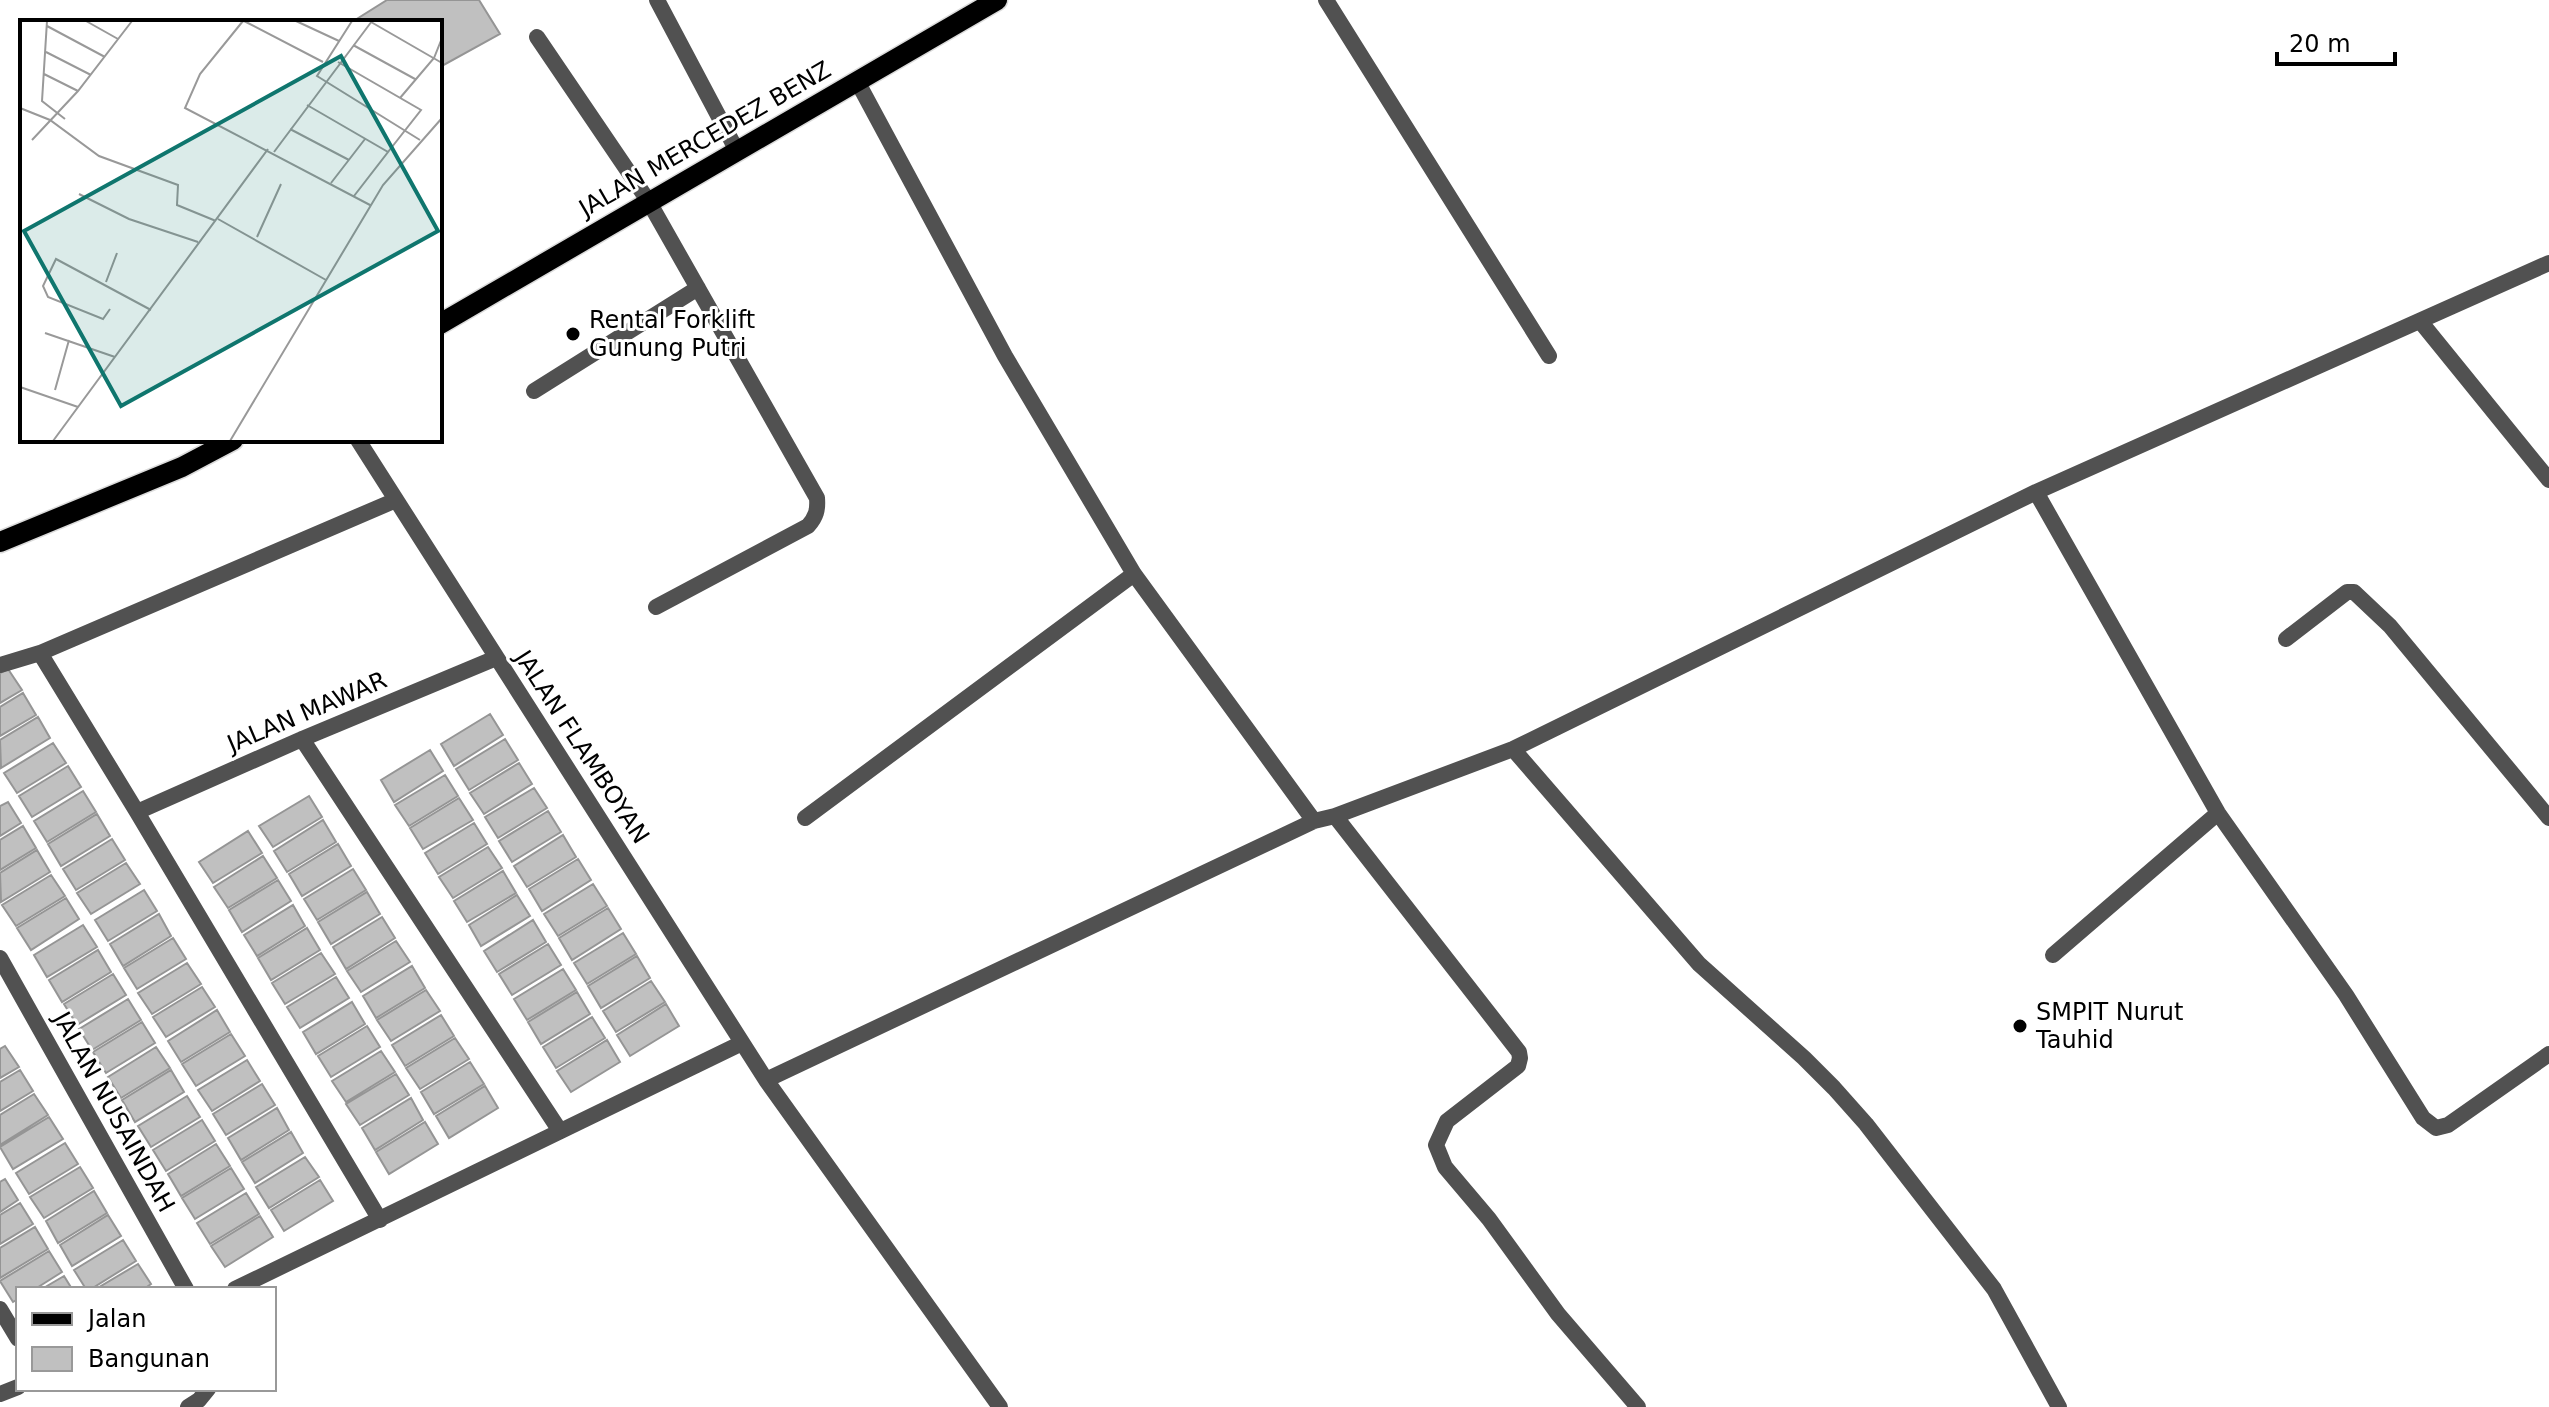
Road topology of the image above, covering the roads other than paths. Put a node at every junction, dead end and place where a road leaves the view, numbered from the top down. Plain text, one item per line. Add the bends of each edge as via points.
1 (657, 0) edge
2 (997, 0) edge
3 (1326, 0) edge
4 (537, 37) dead end
5 (857, 81) junction
6 (737, 151) junction
7 (649, 202) junction
8 (2549, 263) edge
9 (698, 288) junction
10 (2420, 321) junction
11 (442, 323) edge
12 (1549, 356) dead end
13 (534, 391) dead end
14 (229, 442) edge
15 (359, 442) edge
16 (2549, 480) edge
17 (2036, 492) junction
18 (396, 500) junction
19 (0, 542) edge
20 (1134, 574) junction
21 (656, 607) dead end
22 (2286, 639) dead end
23 (40, 653) junction
24 (496, 658) junction
25 (0, 665) edge
26 (302, 739) junction
27 (1513, 749) junction
28 (137, 812) junction
29 (2218, 813) junction
30 (1335, 816) junction
31 (805, 818) dead end
32 (2549, 818) edge
33 (1314, 821) junction
34 (2053, 955) dead end
35 (0, 958) edge
36 (742, 1043) junction
37 (2549, 1054) edge
38 (766, 1080) junction
39 (560, 1131) junction
40 (380, 1220) junction
41 (185, 1287) edge
42 (239, 1287) edge
43 (0, 1309) edge
44 (16, 1336) edge
45 (206, 1391) edge
46 (188, 1407) edge
47 (1000, 1407) edge
48 (1638, 1407) edge
49 (2059, 1407) edge

1 - 6 street
2 - 5 main road, JALAN MERCEDEZ BENZ
3 - 12 street
4 - 7 street
5 - 6 main road, JALAN MERCEDEZ BENZ
5 - 20 street via 1005,356
6 - 7 main road, JALAN MERCEDEZ BENZ
7 - 9 street
7 - 11 main road, JALAN MERCEDEZ BENZ
8 - 10 street
9 - 13 street
9 - 21 street via 818,507 808,526
10 - 16 street
10 - 17 street
14 - 19 main road via 182,467
15 - 18 street, JALAN FLAMBOYAN
17 - 27 street
17 - 29 street
18 - 23 street
18 - 24 street, JALAN FLAMBOYAN
20 - 31 street
20 - 33 street
22 - 32 street via 2354,592 2390,626
23 - 25 street
23 - 28 street
24 - 26 street, JALAN MAWAR
24 - 36 street, JALAN FLAMBOYAN
26 - 28 street, JALAN MAWAR
26 - 39 street
27 - 30 street
27 - 49 street via 1699,964 1804,1058 1866,1124 1994,1289
28 - 40 street
29 - 34 street
29 - 37 street via 2346,995 2423,1118 2436,1128 2448,1125
30 - 33 street
30 - 48 street via 1519,1052 1518,1066 1447,1121 1436,1145 1445,1167 1558,1314
33 - 38 street
35 - 41 street, JALAN NUSAINDAH
36 - 38 street, JALAN FLAMBOYAN
36 - 39 street
38 - 47 street, JALAN FLAMBOYAN
39 - 40 street
40 - 42 street
43 - 44 street
45 - 46 street

